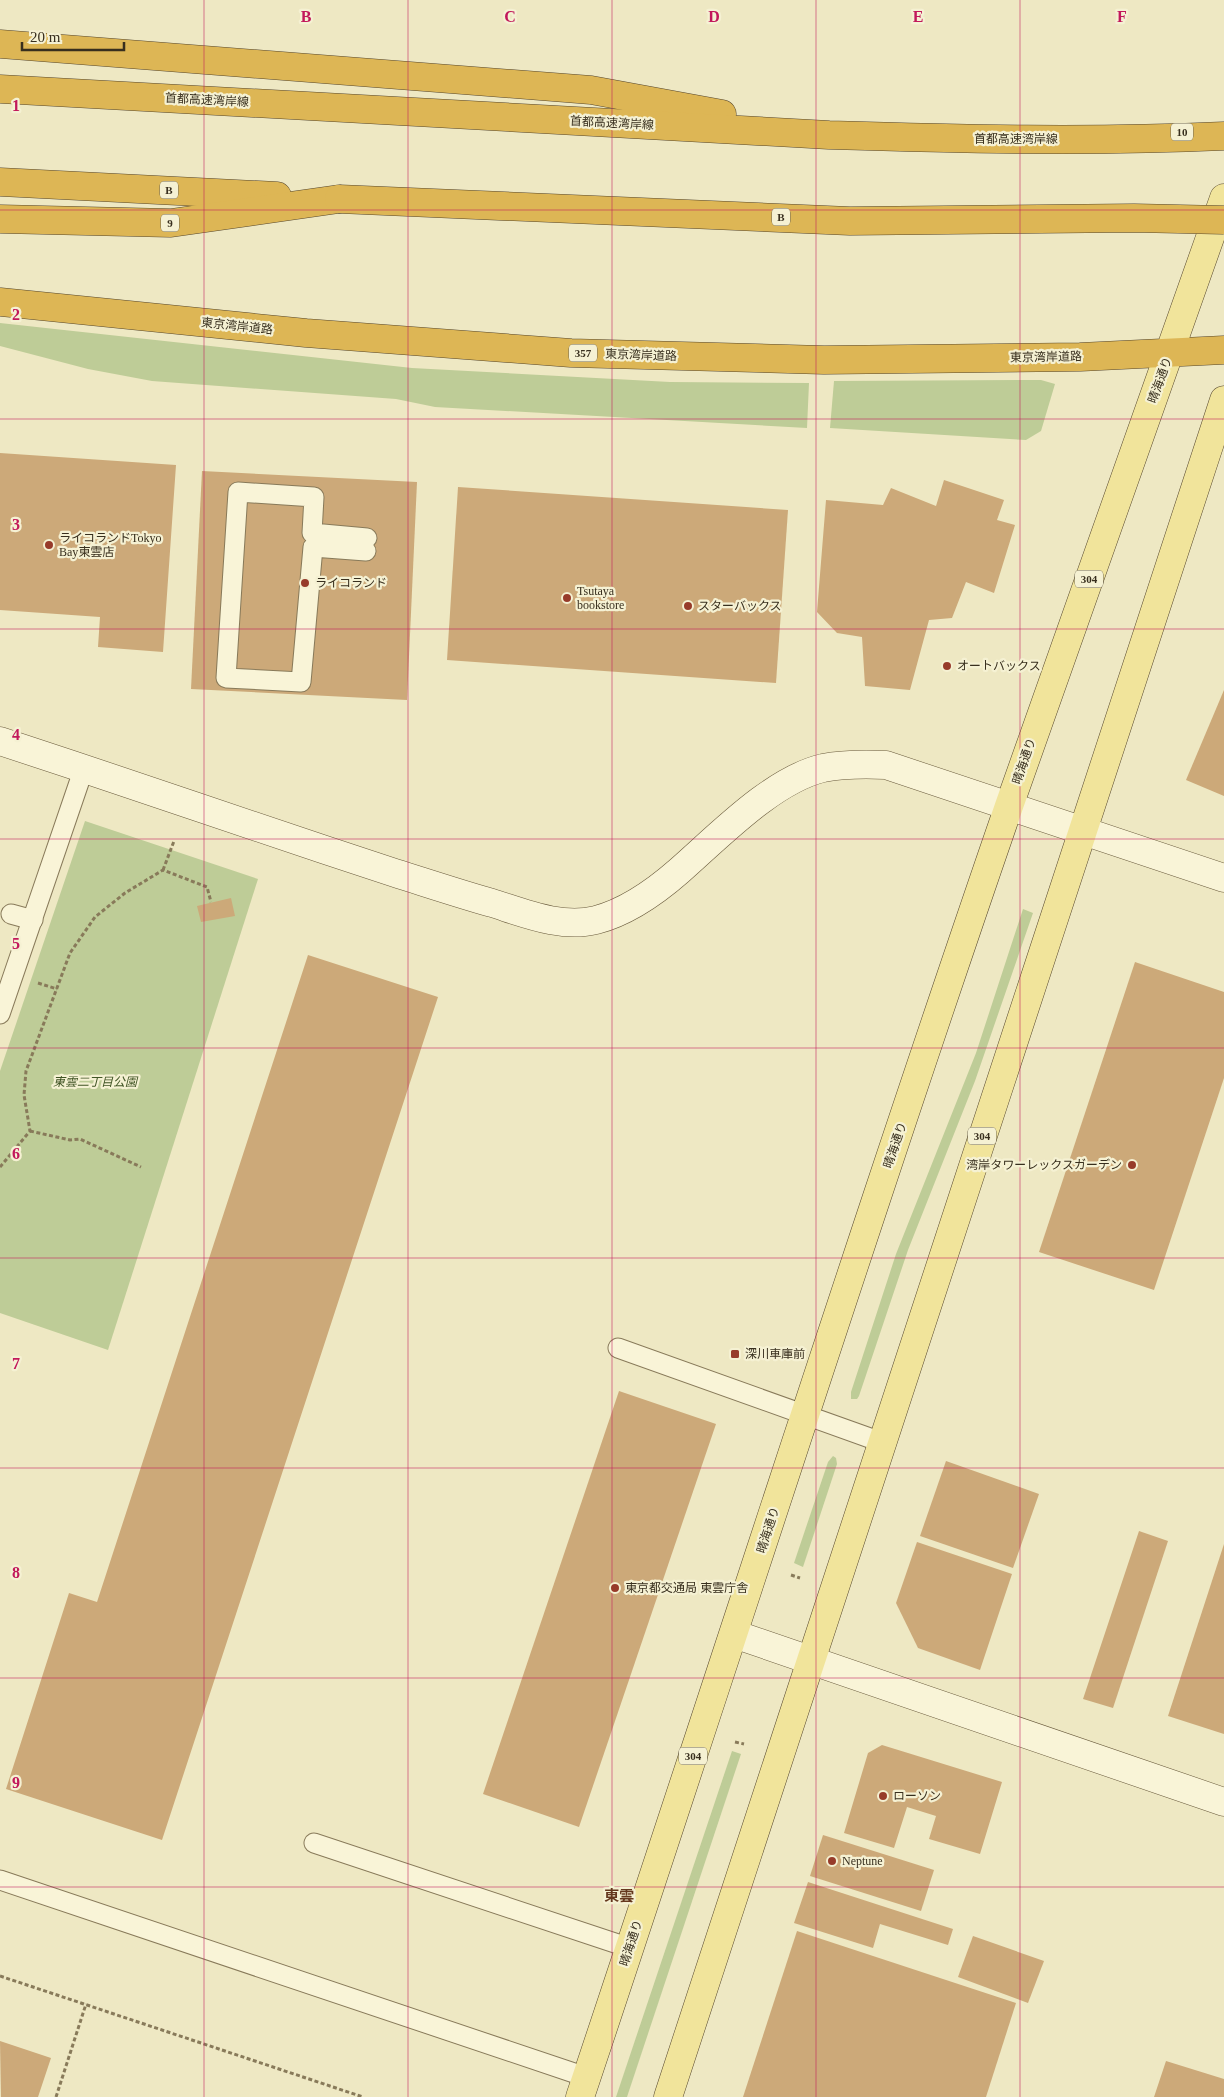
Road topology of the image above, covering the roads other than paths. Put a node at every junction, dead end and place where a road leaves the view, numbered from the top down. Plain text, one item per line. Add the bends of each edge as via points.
1 (0, 44) edge
2 (0, 89) edge
3 (1224, 123) edge
4 (829, 135) junction
5 (1224, 136) edge
6 (1140, 140) junction
7 (0, 182) edge
8 (1224, 198) edge
9 (339, 199) junction
10 (0, 219) edge
11 (1224, 220) edge
12 (0, 302) edge
13 (1224, 350) edge
14 (1169, 354) junction
15 (1224, 400) edge
16 (367, 545) joint
17 (0, 741) edge
18 (84, 768) junction
19 (1009, 806) junction
20 (1082, 830) junction
21 (1224, 878) edge
22 (11, 914) dead end
23 (33, 920) junction
24 (0, 1014) edge
25 (618, 1348) dead end
26 (804, 1415) junction
27 (882, 1442) junction
28 (734, 1634) junction
29 (811, 1660) junction
30 (1224, 1802) edge
31 (314, 1843) dead end
32 (0, 1880) edge
33 (630, 1948) junction
34 (583, 2087) edge
35 (668, 2097) edge

1 - 4 highway via 591,90
2 - 4 highway, 首都高速湾岸線
3 - 6 highway, 10
4 - 6 highway, 首都高速湾岸線
5 - 6 highway, 首都高速湾岸線
7 - 9 highway, B
8 - 14 main road, 晴海通り / 304
9 - 10 highway, 9 via 171,223
9 - 11 highway, B, bridge via 850,221
12 - 14 highway, 東京湾岸道路 / 357 via 306,333 572,353 824,360
13 - 14 highway, 東京湾岸道路 / 357
14 - 19 main road, 晴海通り / 304
15 - 20 main road, 304
16 - 16 lane via 312,534 314,497 238,492 226,678 301,682 313,547
17 - 18 street
18 - 19 street via 459,893 547,920 570,922 595,921 635,904 669,880 768,794 821,769 842,765 886,765
18 - 23 lane
19 - 20 street
19 - 26 main road, 晴海通り / 304
20 - 21 street
20 - 27 main road, 304
22 - 23 lane
23 - 24 lane
25 - 26 lane
26 - 27 lane
26 - 28 main road, 晴海通り / 304
27 - 29 main road, 304
28 - 29 street
28 - 33 main road, 晴海通り / 304
29 - 30 street
29 - 35 main road, 304
31 - 33 lane
32 - 34 lane
33 - 34 main road, 晴海通り / 304

